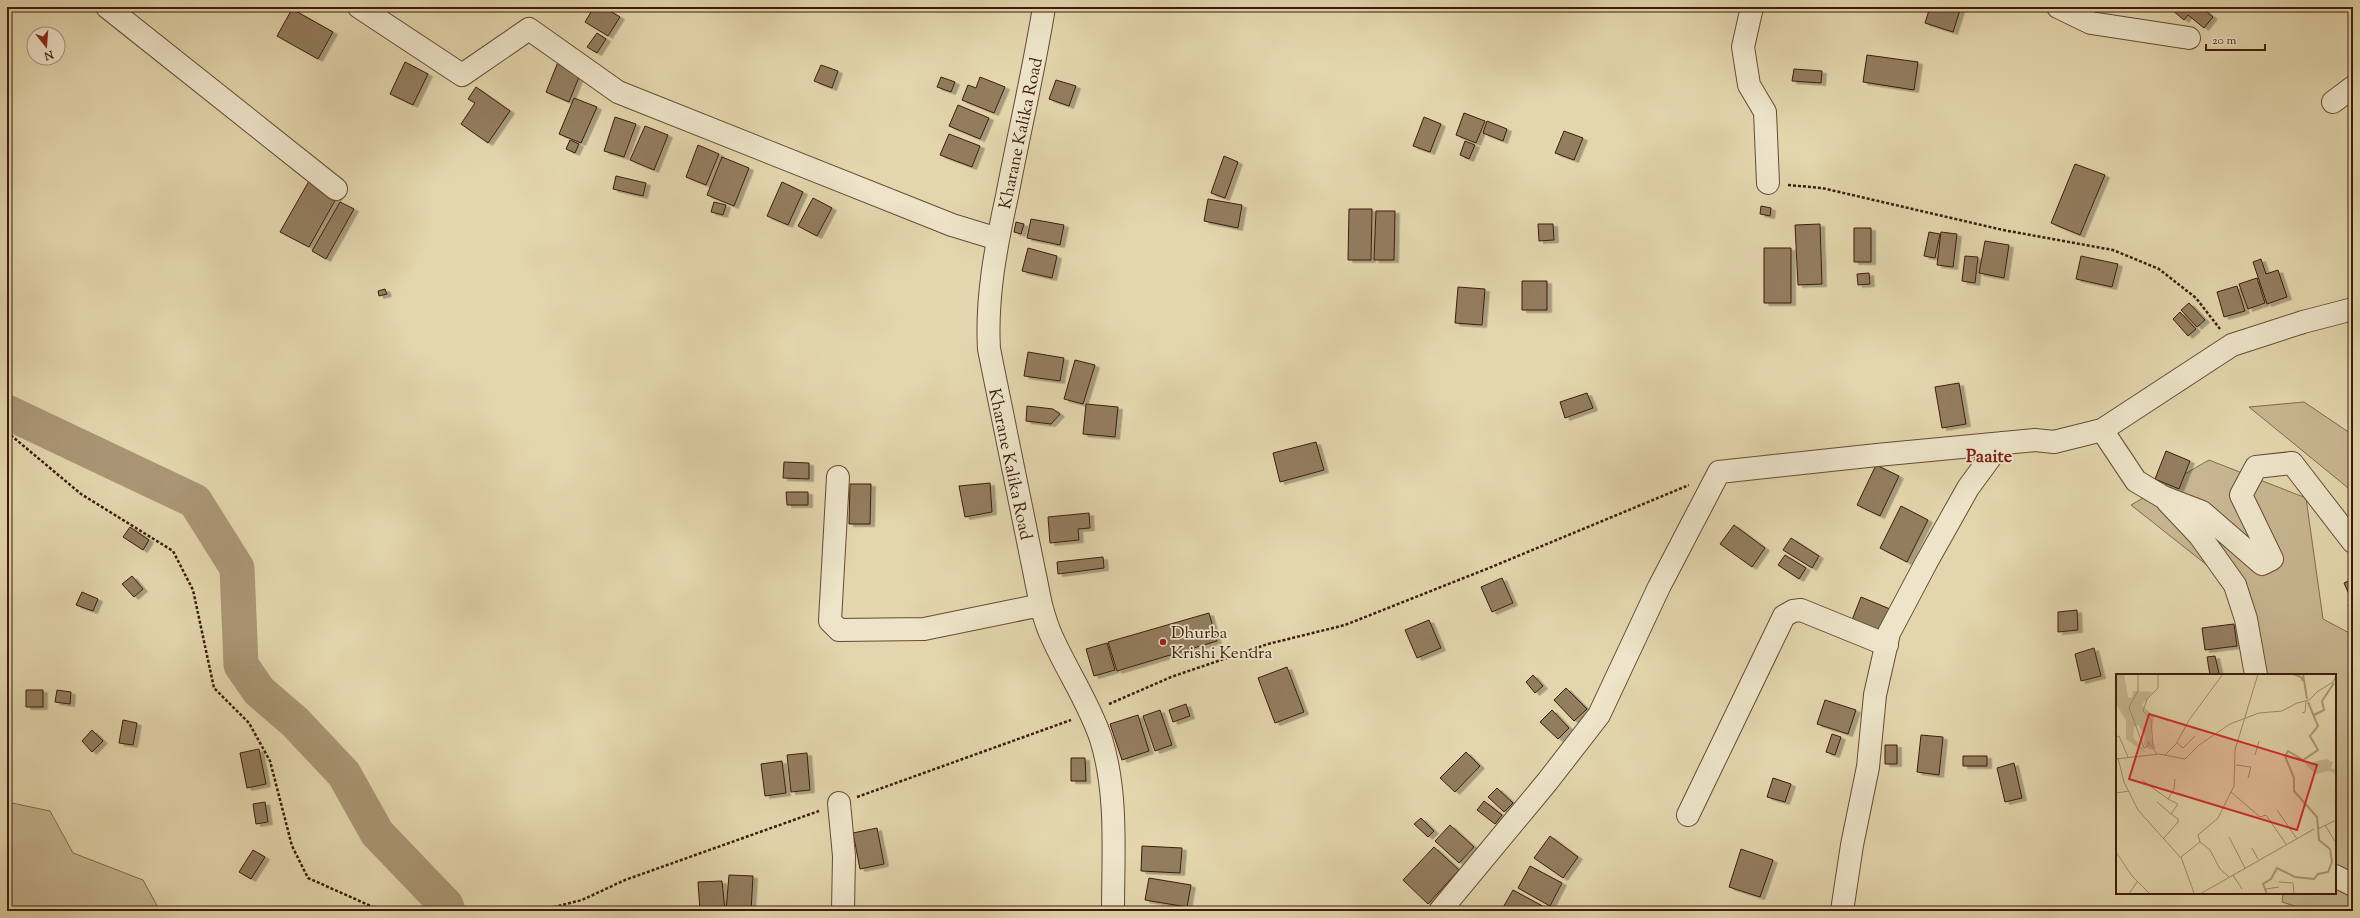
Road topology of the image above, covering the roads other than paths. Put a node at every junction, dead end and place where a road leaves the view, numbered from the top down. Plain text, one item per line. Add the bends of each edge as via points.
1 (108, 7) edge
2 (359, 7) edge
3 (1044, 7) edge
4 (1752, 7) edge
5 (2058, 7) edge
6 (2189, 38) dead end
7 (2353, 87) edge
8 (2333, 102) dead end
9 (1768, 183) road end
10 (336, 189) dead end
11 (998, 239) junction
12 (2353, 309) edge
13 (2102, 430) junction
14 (2001, 443) junction
15 (838, 477) dead end
16 (2164, 497) junction
17 (2353, 542) edge
18 (1041, 605) junction
19 (1887, 645) junction
20 (2256, 674) edge
21 (839, 803) road end
22 (1688, 815) dead end
23 (2336, 876) edge
24 (2353, 885) edge
25 (843, 911) edge
26 (1113, 911) edge
27 (1440, 911) edge
28 (1842, 911) edge

1 - 10 street
2 - 11 street via 462,75 529,29 618,92 937,219
3 - 11 street, Kharane Kalika Road
4 - 9 street via 1743,47 1749,85 1765,112
5 - 6 street via 2091,23
7 - 8 street
11 - 18 street, Kharane Kalika Road via 987,317 989,350
12 - 13 street via 2232,345
13 - 14 street via 2054,442 2035,440
13 - 16 street via 2136,481
14 - 19 street via 1968,488 1889,633
14 - 27 street via 1719,472 1659,587 1599,715
15 - 18 street via 830,620 839,630 924,629
16 - 17 street via 2202,512 2262,564 2272,559 2242,495 2256,467 2292,463
16 - 20 street via 2200,536 2235,585 2246,620
18 - 26 street, Kharane Kalika Road via 1051,636 1101,738 1109,770 1112,795
19 - 22 street via 1801,610 1784,616
19 - 28 street via 1875,695 1868,767
21 - 25 street via 844,856
23 - 24 street

